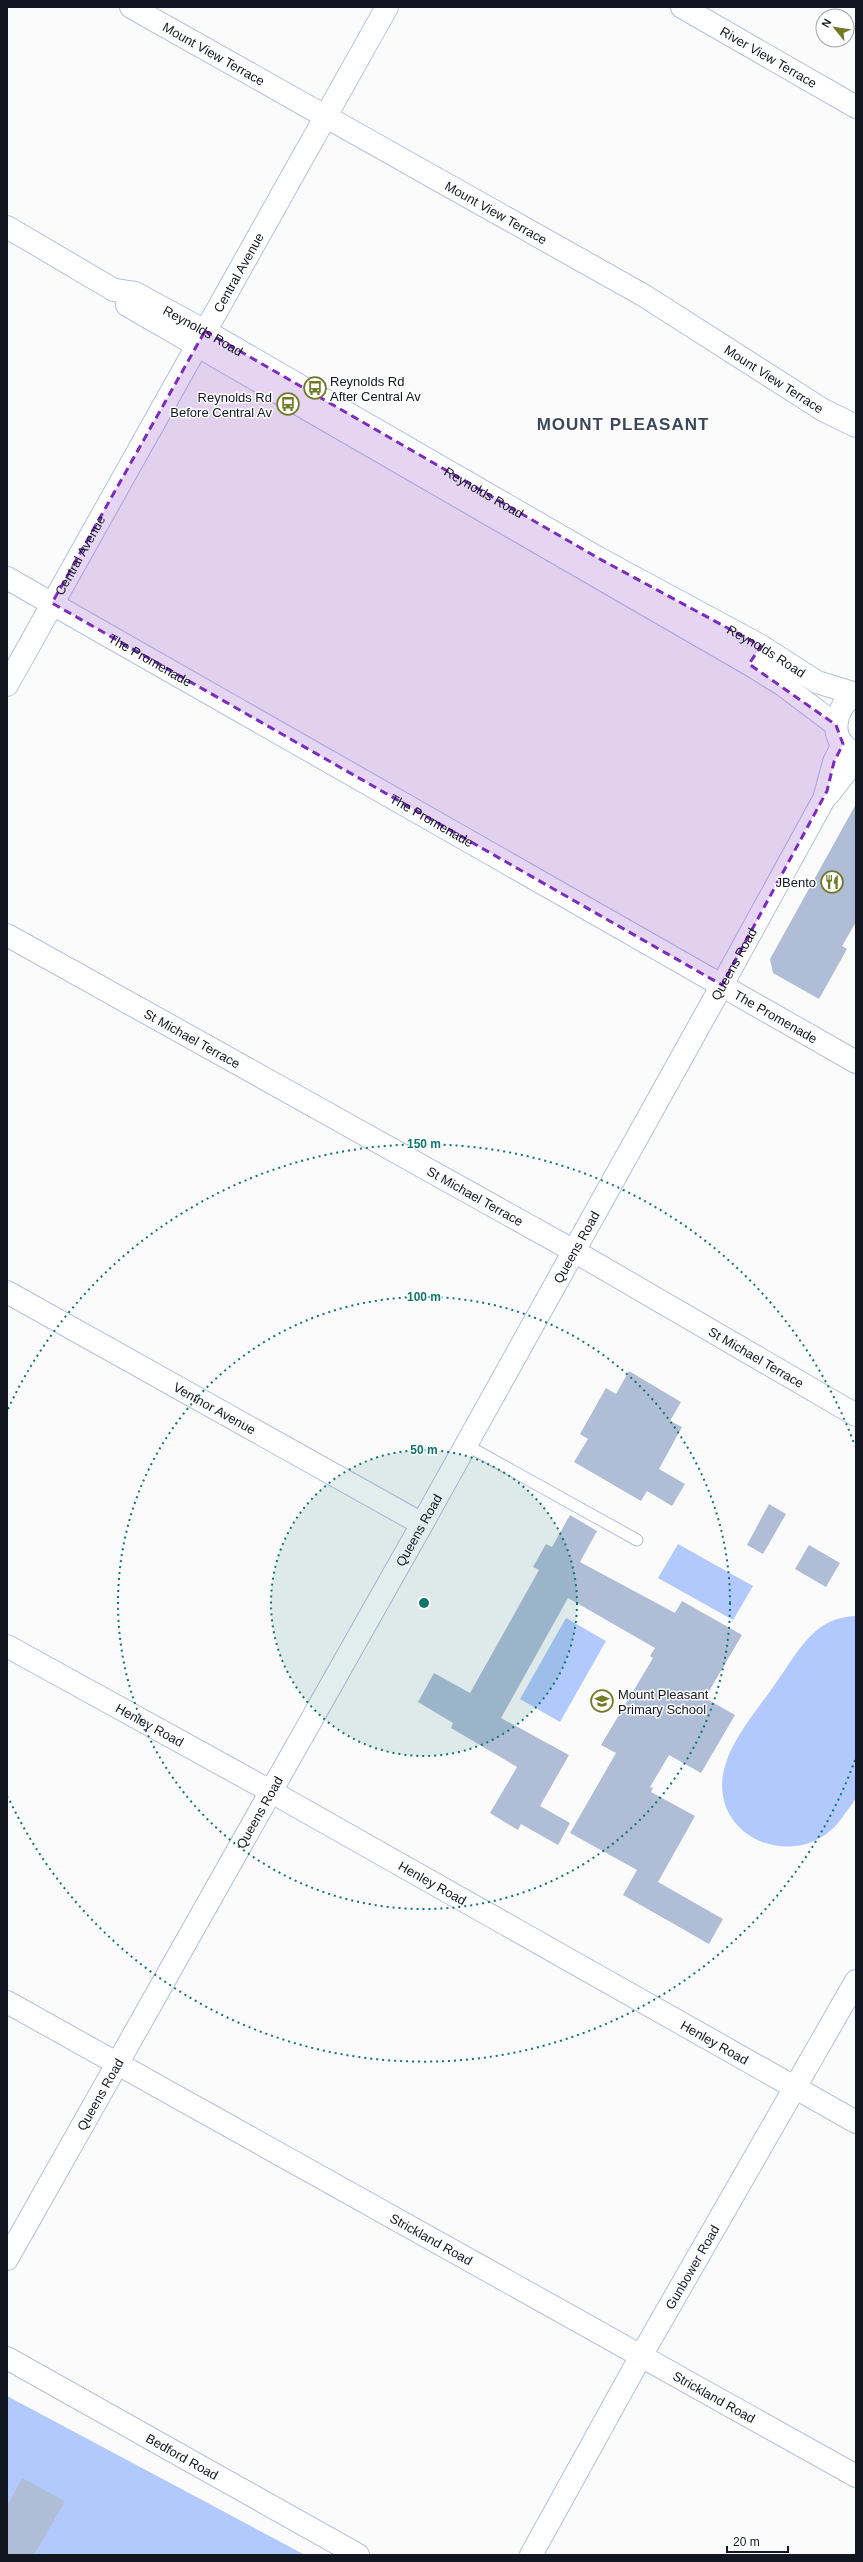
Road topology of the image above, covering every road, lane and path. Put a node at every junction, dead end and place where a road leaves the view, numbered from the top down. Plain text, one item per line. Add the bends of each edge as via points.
1 (131, 7) edge
2 (387, 7) edge
3 (682, 7) edge
4 (856, 107) edge
5 (326, 116) junction
6 (7, 227) edge
7 (201, 339) junction
8 (856, 426) edge
9 (7, 578) edge
10 (52, 603) junction
11 (755, 655) junction
12 (7, 685) edge
13 (856, 694) edge
14 (848, 745) edge
15 (7, 935) edge
16 (722, 985) junction
17 (856, 1062) edge
18 (574, 1251) junction
19 (7, 1292) edge
20 (856, 1415) edge
21 (466, 1445) junction
22 (422, 1524) junction
23 (637, 1540) dead end
24 (7, 1646) edge
25 (270, 1791) junction
26 (856, 1981) edge
27 (7, 2002) edge
28 (116, 2063) junction
29 (796, 2088) junction
30 (856, 2122) edge
31 (7, 2259) edge
32 (641, 2356) junction
33 (7, 2358) edge
34 (856, 2476) edge
35 (358, 2555) edge
36 (531, 2555) edge

1 - 5 street, Mount View Terrace
2 - 5 street, Central Avenue
3 - 4 street, River View Terrace
5 - 7 street, Central Avenue
5 - 8 street, Mount View Terrace via 643,295 823,410
6 - 7 street, Reynolds Road via 114,290 127,305
7 - 10 street, Central Avenue
7 - 11 street, Reynolds Road
9 - 10 street, The Promenade
10 - 12 street, Central Avenue
10 - 16 street, The Promenade
11 - 13 street, Reynolds Road via 817,682
11 - 14 street, Reynolds Road
13 - 14 street, Reynolds Road via 840,706
14 - 16 street, Queens Road via 834,762 824,799
15 - 18 street, St Michael Terrace
16 - 17 street, The Promenade
16 - 18 street, Queens Road
18 - 20 street, St Michael Terrace
18 - 21 street, Queens Road
19 - 22 street, Ventnor Avenue
21 - 22 street, Queens Road
21 - 23 lane
22 - 25 street, Queens Road
24 - 25 street, Henley Road
25 - 28 street, Queens Road
25 - 29 street, Henley Road
26 - 29 street, Gunbower Road
27 - 28 street, Strickland Road
28 - 31 street, Queens Road
28 - 32 street, Strickland Road
29 - 30 street, Henley Road
29 - 32 street, Gunbower Road
32 - 34 street, Strickland Road
32 - 36 street, Gunbower Road
33 - 35 street, Bedford Road

